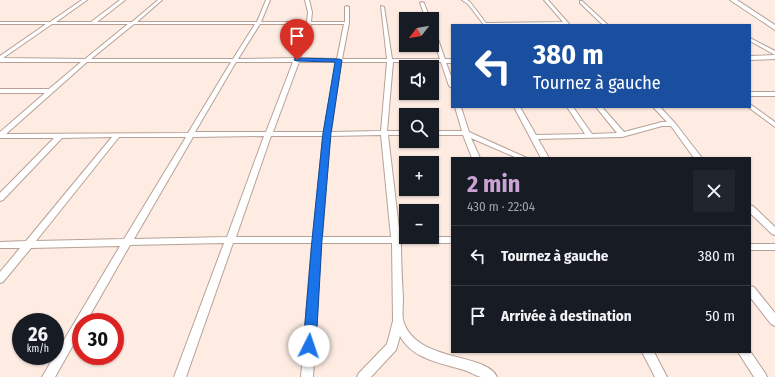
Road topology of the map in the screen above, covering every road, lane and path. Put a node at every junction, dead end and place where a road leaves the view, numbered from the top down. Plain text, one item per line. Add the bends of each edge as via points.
1 (85, 0) edge
2 (123, 0) edge
3 (160, 0) edge
4 (268, 0) edge
5 (307, 0) edge
6 (464, 0) edge
7 (546, 0) edge
8 (733, 0) edge
9 (582, 2) dead end
10 (422, 3) dead end
11 (347, 7) dead end
12 (382, 7) dead end
13 (425, 12) edge
14 (0, 23) edge
15 (53, 23) junction
16 (92, 23) junction
17 (133, 23) junction
18 (309, 23) junction
19 (347, 23) junction
20 (258, 24) junction
21 (485, 24) edge
22 (567, 24) edge
23 (605, 24) edge
24 (775, 28) edge
25 (751, 40) edge
26 (439, 48) edge
27 (775, 53) edge
28 (775, 57) edge
29 (751, 58) edge
30 (0, 59) edge
31 (297, 60) junction
32 (339, 60) junction
33 (85, 61) junction
34 (234, 61) junction
35 (390, 61) junction
36 (444, 61) junction
37 (451, 61) edge
38 (451, 83) edge
39 (0, 90) edge
40 (51, 91) junction
41 (751, 94) edge
42 (775, 94) edge
43 (751, 107) edge
44 (458, 108) edge
45 (518, 108) edge
46 (571, 108) edge
47 (600, 108) edge
48 (657, 108) edge
49 (673, 124) junction
50 (775, 125) edge
51 (384, 132) junction
52 (399, 132) edge
53 (268, 133) junction
54 (327, 133) junction
55 (439, 133) edge
56 (466, 133) junction
57 (622, 134) junction
58 (191, 135) junction
59 (0, 136) edge
60 (60, 136) junction
61 (116, 136) junction
62 (590, 136) junction
63 (533, 138) junction
64 (476, 157) edge
65 (521, 157) edge
66 (543, 157) edge
67 (697, 157) edge
68 (0, 198) edge
69 (751, 209) edge
70 (775, 232) edge
71 (396, 239) junction
72 (231, 240) junction
73 (317, 240) junction
74 (451, 240) edge
75 (127, 242) junction
76 (0, 245) edge
77 (27, 245) junction
78 (751, 247) edge
79 (775, 247) edge
80 (0, 279) edge
81 (751, 291) edge
82 (398, 321) junction
83 (775, 321) edge
84 (649, 353) edge
85 (745, 353) edge
86 (48, 377) edge
87 (180, 377) edge
88 (307, 377) edge
89 (363, 377) edge
90 (491, 377) edge
91 (661, 377) edge
92 (761, 377) edge

1 - 15 street
2 - 16 street
3 - 17 street
4 - 20 street
5 - 18 street
6 - 21 street
7 - 22 street
8 - 24 main road
9 - 23 street
10 - 13 street
11 - 19 street
12 - 35 street
14 - 15 street
15 - 16 street
15 - 30 street
16 - 17 street
17 - 20 street
17 - 33 street
18 - 19 street
18 - 20 street
18 - 31 street
19 - 32 street
20 - 34 street
21 - 22 street
25 - 27 street
26 - 36 street
28 - 29 street
30 - 33 street
31 - 32 street
31 - 34 street
31 - 53 street
32 - 35 street
32 - 54 street
33 - 34 street
33 - 40 street
34 - 58 street
35 - 36 street
35 - 51 street
36 - 37 street
36 - 38 street
39 - 40 street
40 - 59 street
41 - 42 street
43 - 50 street
44 - 56 street
45 - 63 street
46 - 62 street
47 - 57 street
48 - 49 street
49 - 57 street via 662,124
49 - 67 street
51 - 52 street
51 - 54 street
51 - 71 street
53 - 54 street
53 - 58 street
53 - 72 street
54 - 73 street
55 - 56 street
56 - 64 street
56 - 65 street
57 - 62 street
58 - 61 street
58 - 75 street
59 - 60 street
60 - 61 street
60 - 68 street
61 - 77 street
62 - 63 street
63 - 66 street
69 - 70 street
71 - 73 street
71 - 74 street
71 - 82 street
72 - 73 street
72 - 75 street
72 - 87 street
73 - 88 street
75 - 77 street
75 - 86 street
76 - 77 street
77 - 80 street
78 - 79 street
81 - 83 street
82 - 89 street via 392,346
82 - 90 street via 410,342 432,356 484,371
84 - 91 street
85 - 92 street

